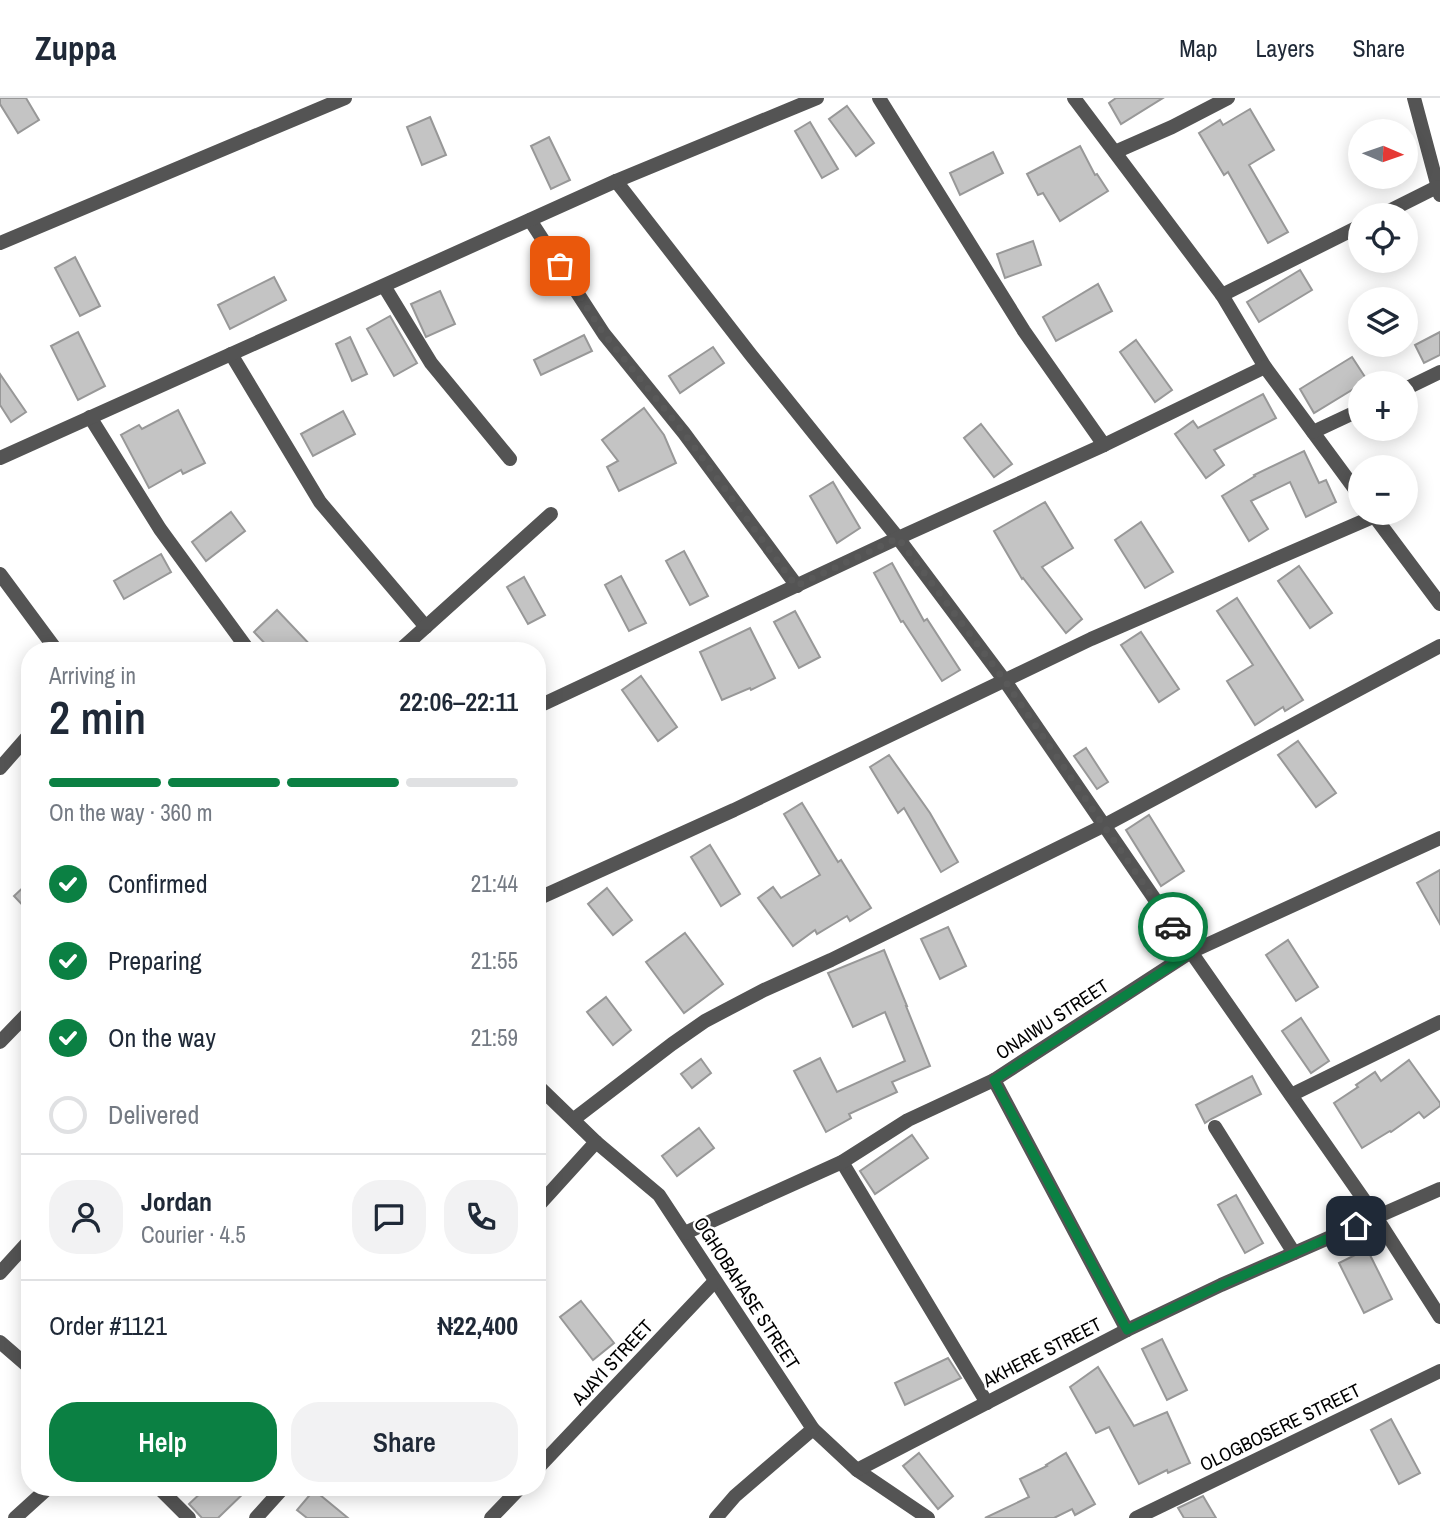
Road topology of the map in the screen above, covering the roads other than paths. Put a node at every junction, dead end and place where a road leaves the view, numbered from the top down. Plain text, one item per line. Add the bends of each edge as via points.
1 (345, 98) edge
2 (817, 98) edge
3 (879, 98) edge
4 (1074, 98) edge
5 (1227, 98) edge
6 (1414, 98) edge
7 (1115, 152) junction
8 (616, 181) junction
9 (1438, 191) edge
10 (1410, 203) edge
11 (530, 220) junction
12 (1348, 232) edge
13 (0, 243) edge
14 (384, 286) junction
15 (1222, 295) junction
16 (231, 354) junction
17 (1265, 367) junction
18 (1440, 372) edge
19 (1418, 382) edge
20 (1348, 416) edge
21 (90, 417) junction
22 (1312, 432) junction
23 (1104, 445) junction
24 (0, 458) edge
25 (510, 459) dead end
26 (1348, 480) edge
27 (551, 514) dead end
28 (1349, 525) edge
29 (1382, 525) edge
30 (898, 538) junction
31 (0, 574) edge
32 (796, 586) junction
33 (1440, 604) edge
34 (426, 627) junction
35 (50, 642) edge
36 (242, 642) edge
37 (409, 642) edge
38 (1440, 646) edge
39 (1005, 681) junction
40 (546, 703) edge
41 (21, 744) edge
42 (0, 768) edge
43 (1105, 825) junction
44 (1440, 838) edge
45 (546, 895) edge
46 (1191, 953) junction
47 (21, 1020) edge
48 (1440, 1022) edge
49 (0, 1042) edge
50 (994, 1080) junction
51 (546, 1093) edge
52 (1291, 1095) junction
53 (575, 1119) junction
54 (1215, 1127) dead end
55 (596, 1142) junction
56 (842, 1162) junction
57 (1440, 1189) edge
58 (546, 1197) edge
59 (1376, 1217) junction
60 (685, 1233) junction
61 (21, 1250) edge
62 (1294, 1253) junction
63 (0, 1273) edge
64 (715, 1281) junction
65 (1440, 1317) edge
66 (1127, 1330) junction
67 (0, 1342) edge
68 (21, 1360) edge
69 (1440, 1371) edge
70 (987, 1403) junction
71 (813, 1429) junction
72 (546, 1459) edge
73 (857, 1470) junction
74 (39, 1496) edge
75 (167, 1496) edge
76 (276, 1496) edge
77 (512, 1496) edge
78 (15, 1518) edge
79 (190, 1518) edge
80 (256, 1518) edge
81 (491, 1518) edge
82 (716, 1518) edge
83 (928, 1518) edge
84 (1136, 1518) edge

1 - 13 street
2 - 8 street
3 - 23 street via 1024,331
4 - 7 street
5 - 7 street
6 - 9 street
7 - 15 street
8 - 11 street
8 - 30 street
9 - 10 street
11 - 14 street
11 - 32 street via 604,334 684,433
12 - 15 street
14 - 16 street
14 - 25 street via 431,363
15 - 17 street
16 - 21 street
16 - 34 street via 320,502
17 - 22 street
17 - 23 street
18 - 19 street
20 - 22 street
21 - 24 street
21 - 36 street via 160,529
22 - 26 street
23 - 30 street
27 - 34 street
28 - 39 street
29 - 33 street
30 - 32 street
30 - 39 street
31 - 35 street
32 - 40 street
34 - 37 street
38 - 43 street
39 - 43 street
39 - 45 street
41 - 42 street
43 - 46 street
43 - 53 street via 705,1021
44 - 46 street, ONAIWU STREET
46 - 50 street, ONAIWU STREET
46 - 52 street
47 - 49 street
48 - 52 street
50 - 56 street, ONAIWU STREET via 908,1120
50 - 66 street
51 - 53 street, OGHOBAHASE STREET
52 - 59 street
53 - 55 street, OGHOBAHASE STREET
54 - 62 street
55 - 58 street
55 - 60 street, OGHOBAHASE STREET via 659,1195
56 - 60 street, ONAIWU STREET
56 - 70 street
57 - 59 street, AKHERE STREET
59 - 62 street, AKHERE STREET
59 - 65 street
60 - 64 street, OGHOBAHASE STREET
61 - 63 street
62 - 66 street, AKHERE STREET
64 - 71 street, OGHOBAHASE STREET
64 - 72 street, AJAYI STREET
66 - 70 street, AKHERE STREET
67 - 68 street
69 - 84 street, OLOGBOSERE STREET
70 - 73 street, AKHERE STREET
71 - 73 street, OGHOBAHASE STREET
71 - 82 street
73 - 83 street, OGHOBAHASE STREET
74 - 78 street
75 - 79 street
76 - 80 street
77 - 81 street

